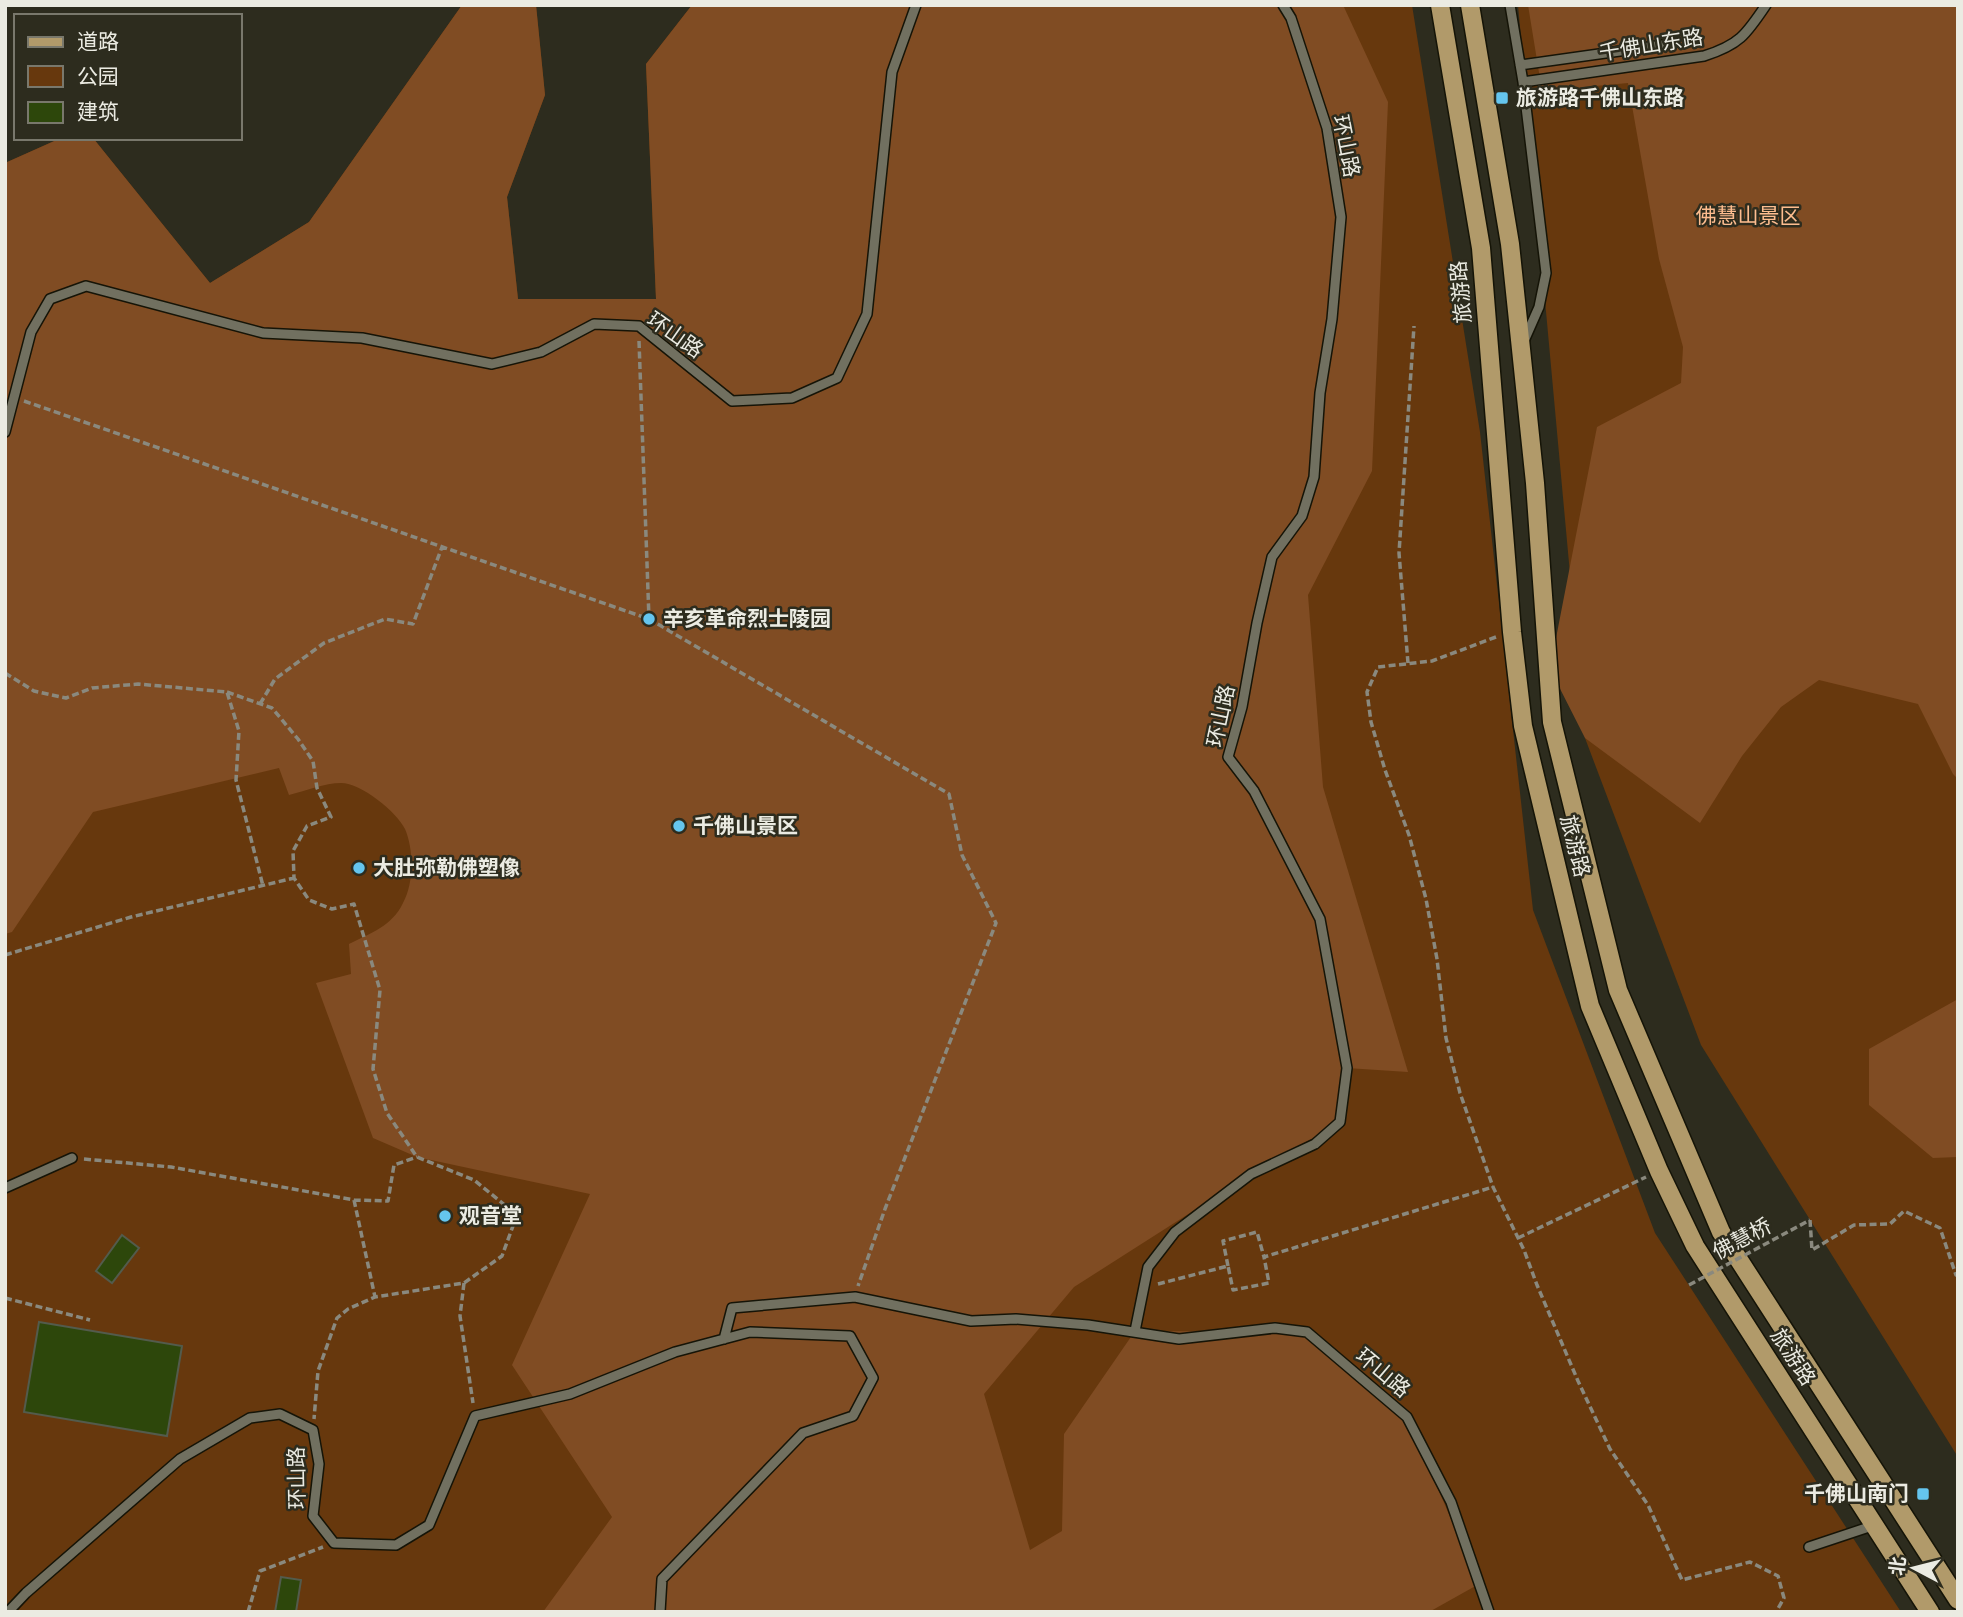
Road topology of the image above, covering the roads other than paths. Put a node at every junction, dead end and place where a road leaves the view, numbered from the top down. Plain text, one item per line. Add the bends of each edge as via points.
1 (916, 5) edge
2 (1283, 5) edge
3 (1440, 5) edge
4 (1470, 5) edge
5 (1510, 5) edge
6 (1766, 5) edge
7 (1670, 44) dead end
8 (1520, 65) junction
9 (1522, 82) junction
10 (1521, 349) junction
11 (5, 432) edge
12 (72, 1158) road end
13 (5, 1188) edge
14 (1135, 1331) junction
15 (724, 1339) junction
16 (1875, 1525) junction
17 (1809, 1547) dead end
18 (1958, 1600) edge
19 (8, 1612) edge
20 (660, 1612) edge
21 (1489, 1612) edge
22 (1930, 1612) edge

1 - 11 lane, 环山路 via 892,72 867,314 837,378 792,398 732,401 639,326 594,324 541,352 492,363 362,338 263,333 86,286 50,299 31,332
2 - 14 lane, 环山路 via 1328,128 1341,217 1314,477 1303,516 1272,557 1228,757 1254,791 1320,919 1347,1068 1340,1122 1315,1144 1251,1174 1175,1232 1147,1267
3 - 16 main road, 旅游路 via 1481,248 1523,726 1590,1006 1695,1246
4 - 10 main road, 旅游路 via 1510,244
5 - 8 lane
6 - 9 lane, 千佛山东路 via 1728,49 1704,57
7 - 8 lane
8 - 9 lane
9 - 10 lane via 1546,273 1539,307
10 - 18 main road, 旅游路 via 1552,722 1618,990 1721,1232
12 - 13 lane
14 - 15 lane, 环山路 via 1016,1319 971,1321 855,1297 732,1308
14 - 21 lane, 环山路 via 1179,1339 1275,1328 1307,1332 1406,1417 1451,1502
15 - 19 lane, 环山路 via 675,1352 570,1394 475,1416 429,1525 396,1545 334,1543 313,1516 319,1464 313,1430 280,1414 250,1418 180,1459
15 - 20 lane via 750,1332 850,1336 873,1378 853,1416 803,1433 662,1579
16 - 17 lane
16 - 22 main road, 旅游路

